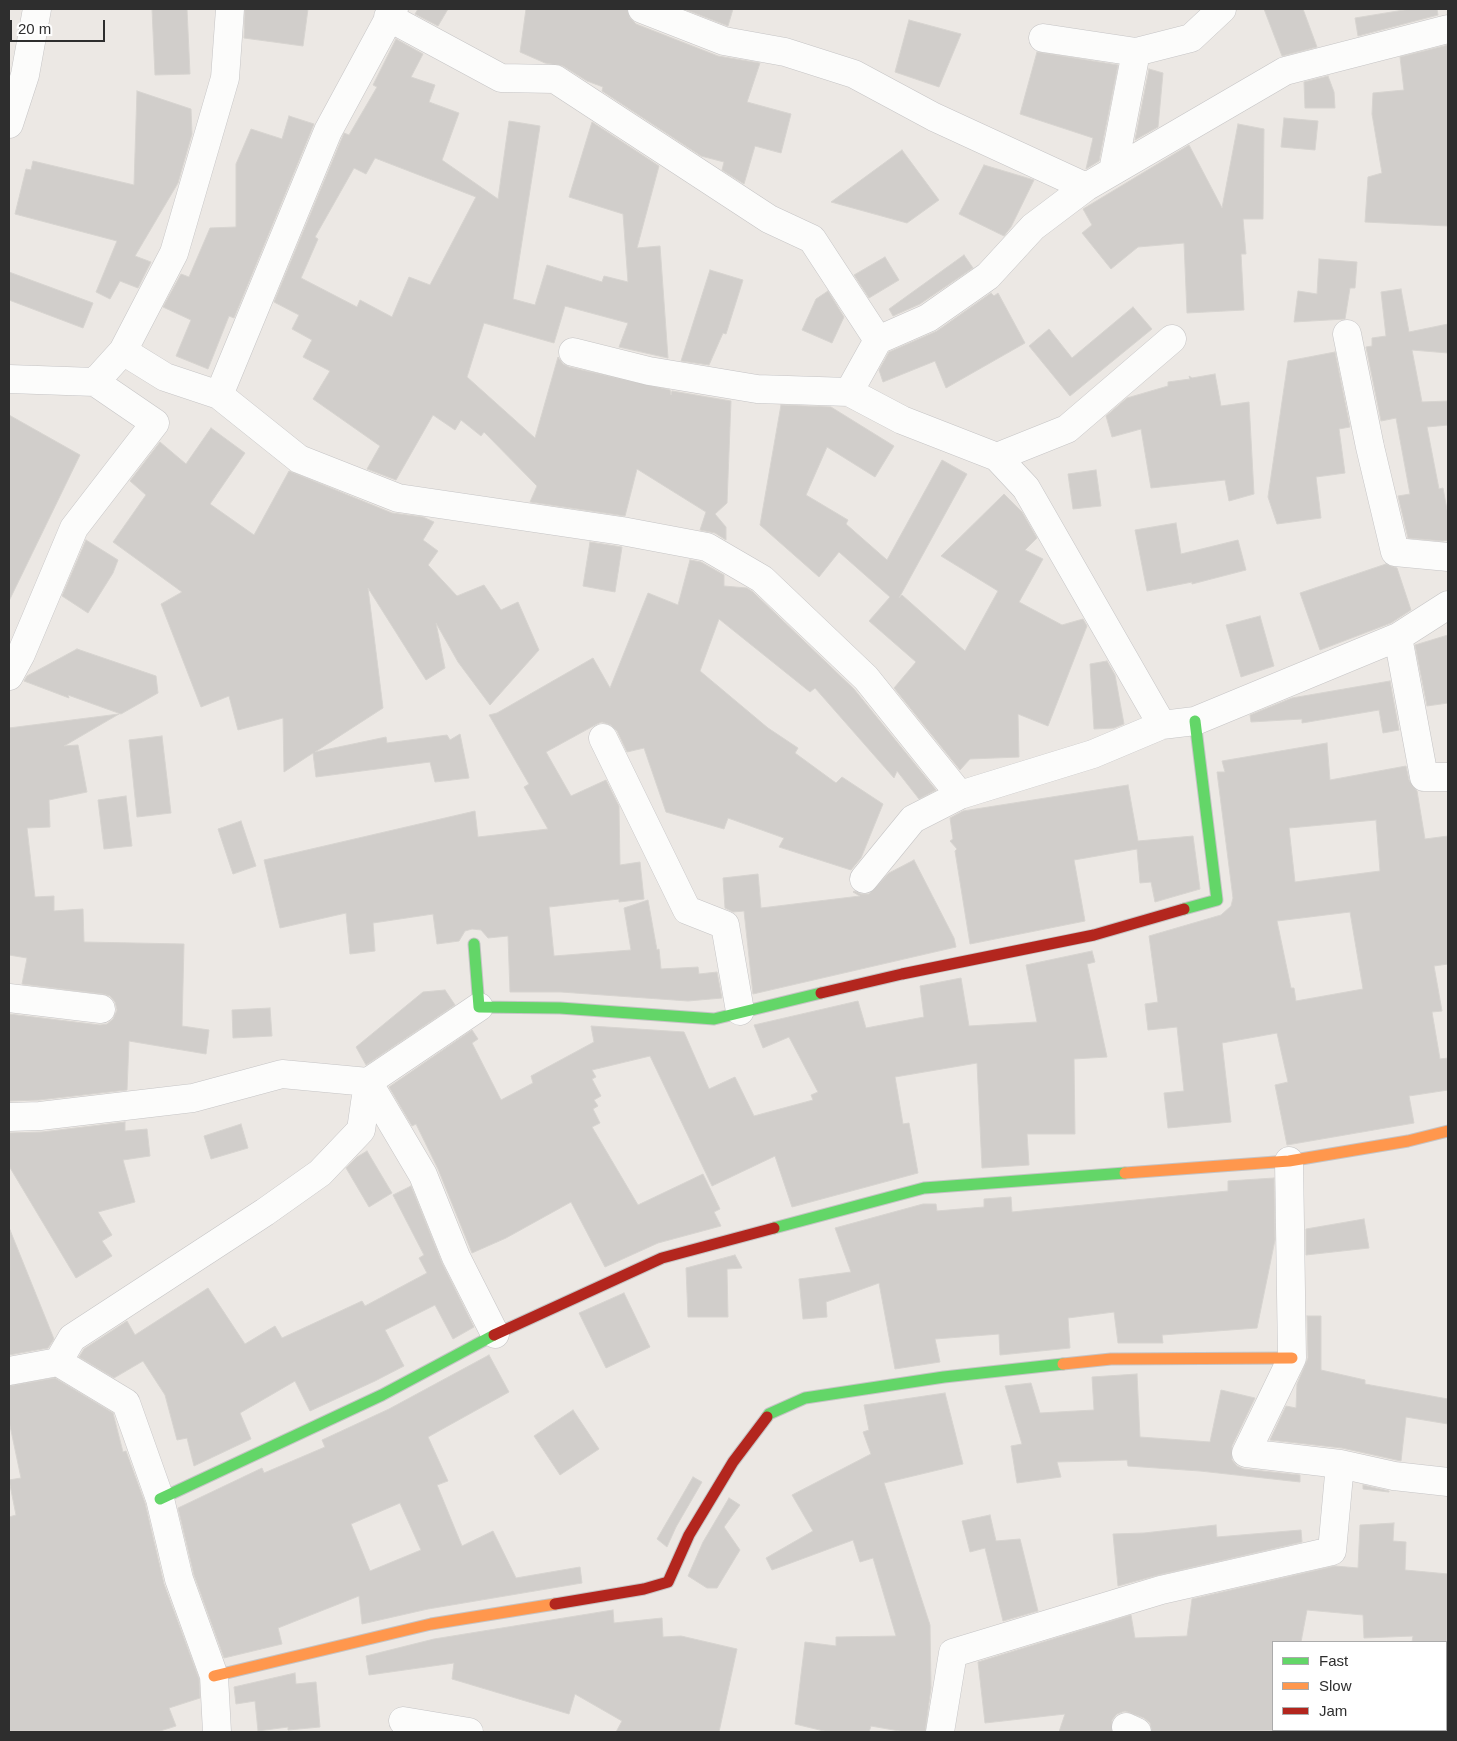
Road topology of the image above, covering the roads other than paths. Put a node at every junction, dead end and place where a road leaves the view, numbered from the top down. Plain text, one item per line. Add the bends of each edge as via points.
1 (37, 9) edge
2 (230, 9) edge
3 (642, 9) edge
4 (1222, 9) edge
5 (391, 13) edge
6 (1448, 29) edge
7 (1043, 38) dead end
8 (1136, 52) junction
9 (9, 124) edge
10 (1113, 171) junction
11 (1086, 187) junction
12 (1347, 334) dead end
13 (1172, 339) dead end
14 (878, 340) junction
15 (123, 350) junction
16 (573, 352) dead end
17 (9, 379) edge
18 (95, 382) junction
19 (849, 392) junction
20 (219, 395) junction
21 (997, 457) junction
22 (1448, 557) edge
23 (1448, 605) edge
24 (1398, 637) junction
25 (9, 676) edge
26 (1195, 721) junction
27 (1162, 725) junction
28 (603, 738) dead end
29 (1448, 777) edge
30 (960, 794) junction
31 (864, 879) dead end
32 (474, 944) dead end
33 (9, 998) edge
34 (479, 1007) junction
35 (101, 1009) dead end
36 (740, 1011) junction
37 (368, 1082) junction
38 (9, 1117) edge
39 (1448, 1131) edge
40 (1288, 1161) junction
41 (495, 1334) junction
42 (1292, 1358) junction
43 (58, 1362) junction
44 (9, 1371) edge
45 (1340, 1464) junction
46 (1448, 1482) edge
47 (160, 1498) junction
48 (214, 1676) junction
49 (403, 1721) dead end
50 (217, 1732) edge
51 (469, 1732) edge
52 (940, 1732) edge

1 - 9 street via 25,76
2 - 15 street via 225,78 174,253
3 - 11 street via 724,41 785,52 854,74 934,117
4 - 8 street via 1191,38
5 - 14 street via 501,78 555,79 769,219 812,239
5 - 20 street via 328,131
6 - 10 street via 1286,72
7 - 8 street
8 - 10 street
10 - 11 street
11 - 14 street via 1033,227 988,276 928,318
12 - 22 street via 1395,552
13 - 21 street via 1068,429
14 - 19 street
15 - 18 street
15 - 20 street via 165,377
16 - 19 street via 649,371 757,389
17 - 18 street
18 - 25 street via 155,423 74,528
19 - 21 street via 902,420
20 - 30 street via 299,459 398,498 708,547 762,579 866,678
21 - 27 street via 1026,488
23 - 24 street
24 - 26 street
24 - 29 street via 1424,777
26 - 27 street
26 - 36 street via 1217,900 1094,935
27 - 30 street via 1093,754
28 - 36 street via 687,910 725,925
30 - 31 street via 913,819
32 - 34 street
33 - 35 street
34 - 36 street via 560,1008 714,1019
34 - 37 street
37 - 38 street via 282,1074 193,1098
37 - 41 street via 423,1175 456,1257
37 - 43 street via 361,1130 320,1173 72,1338
39 - 40 street
40 - 41 street via 924,1188 662,1258
40 - 42 street
41 - 47 street via 382,1395
42 - 45 street via 1246,1453
42 - 48 street via 1111,1359 944,1377 805,1398 769,1414 733,1462 689,1535 668,1582 644,1589 431,1624
43 - 44 street
43 - 47 street via 126,1403
45 - 46 street via 1394,1476
45 - 52 street via 1332,1551 1160,1590 953,1653
47 - 48 street via 179,1579
48 - 50 street
49 - 51 street

